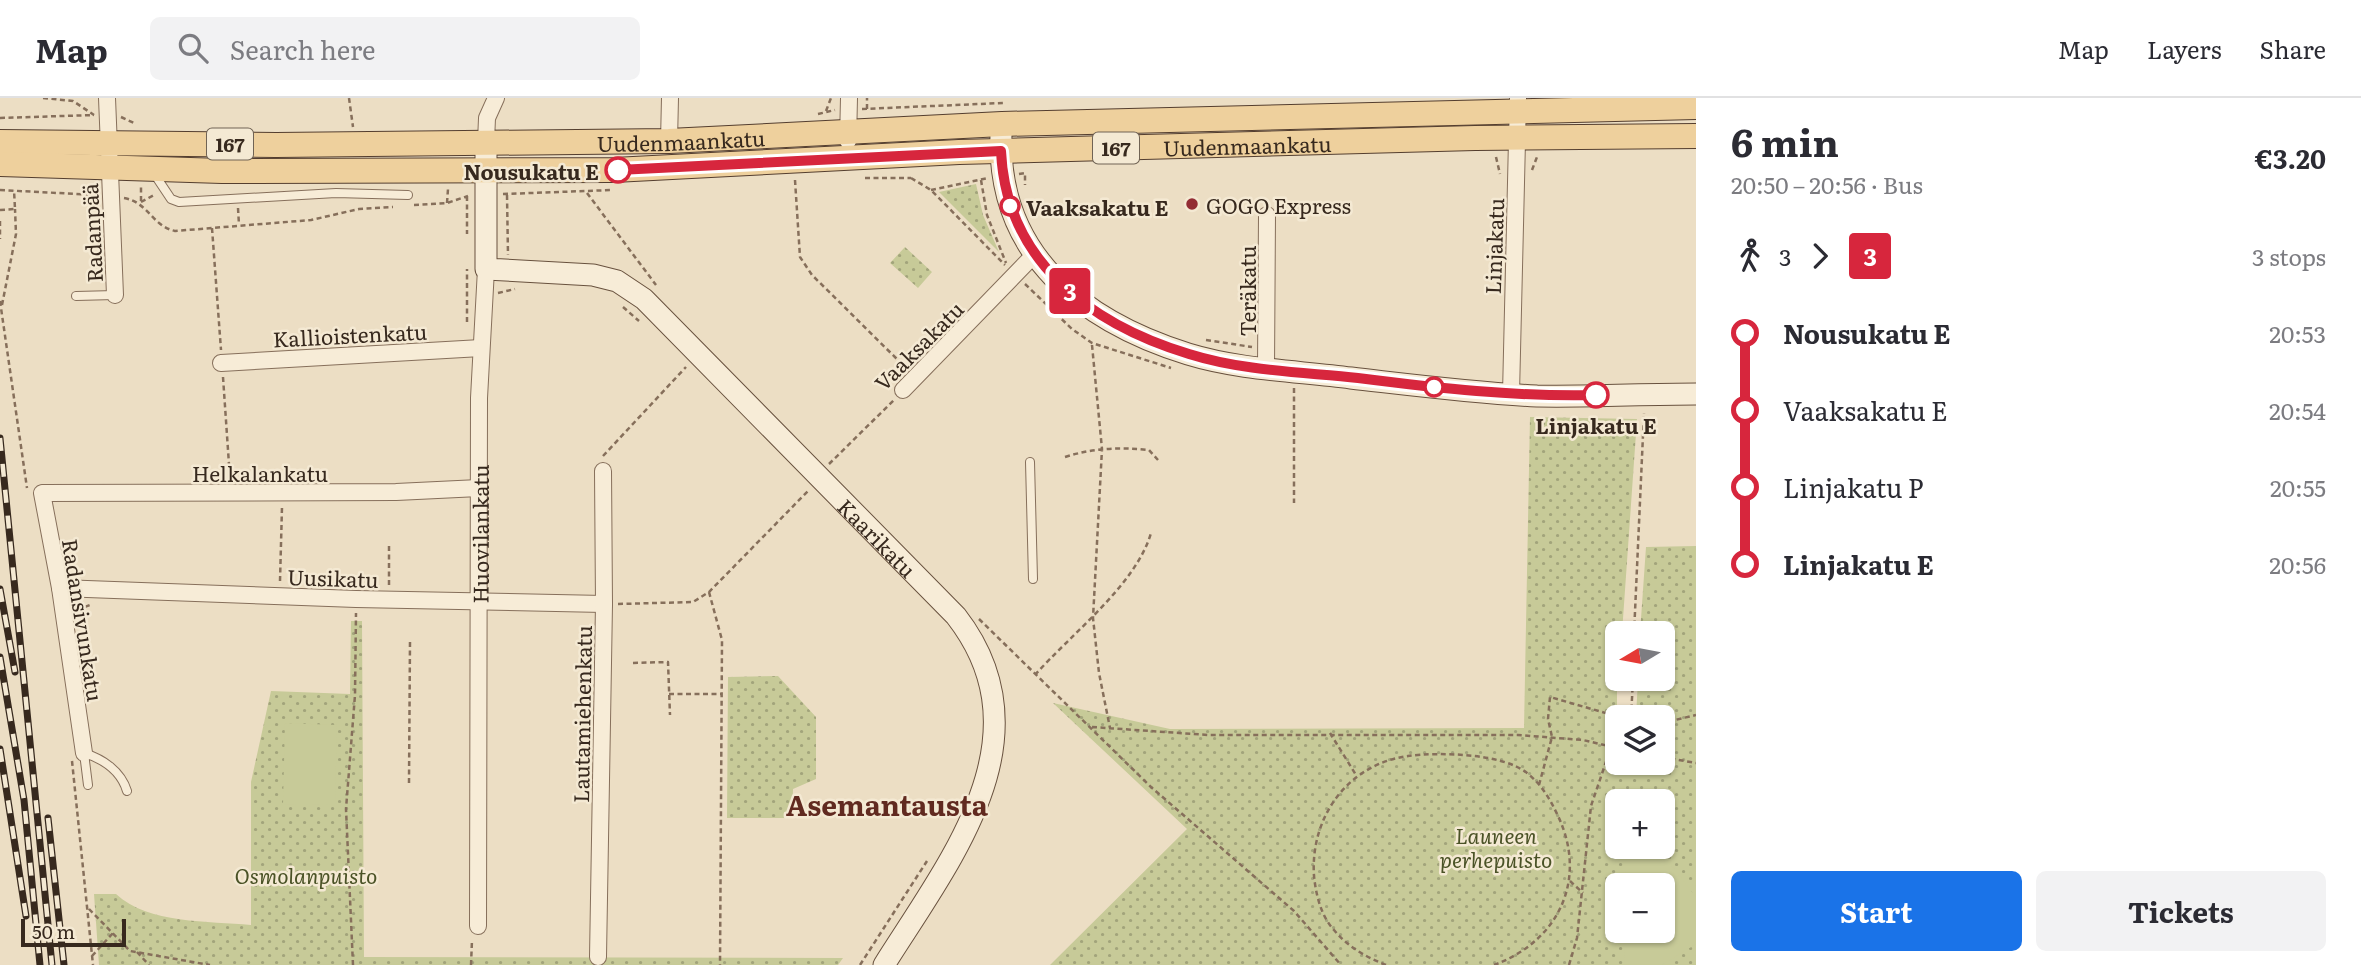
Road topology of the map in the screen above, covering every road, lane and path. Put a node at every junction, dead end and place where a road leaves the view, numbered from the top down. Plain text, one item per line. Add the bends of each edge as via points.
1 (43, 98) edge
2 (107, 98) edge
3 (349, 98) edge
4 (496, 98) edge
5 (670, 98) edge
6 (831, 98) edge
7 (849, 98) edge
8 (867, 98) edge
9 (73, 100) edge
10 (945, 104) dead end
11 (1518, 105) edge
12 (1696, 107) edge
13 (826, 110) dead end
14 (0, 118) edge
15 (1002, 124) junction
16 (353, 130) dead end
17 (848, 132) junction
18 (1696, 136) edge
19 (1518, 138) junction
20 (107, 141) junction
21 (668, 141) junction
22 (0, 142) edge
23 (486, 142) junction
24 (849, 156) junction
25 (0, 164) edge
26 (108, 169) junction
27 (486, 169) junction
28 (995, 169) junction
29 (151, 170) junction
30 (795, 177) dead end
31 (351, 182) junction
32 (1025, 189) dead end
33 (13, 190) dead end
34 (931, 190) dead end
35 (165, 191) junction
36 (587, 193) dead end
37 (508, 194) dead end
38 (408, 195) dead end
39 (141, 202) dead end
40 (15, 209) junction
41 (0, 210) edge
42 (239, 215) dead end
43 (1267, 215) dead end
44 (0, 221) edge
45 (239, 225) dead end
46 (212, 228) dead end
47 (0, 239) edge
48 (1033, 256) junction
49 (486, 269) junction
50 (1009, 269) dead end
51 (508, 280) junction
52 (659, 288) dead end
53 (521, 289) dead end
54 (116, 295) joint
55 (76, 296) dead end
56 (475, 299) junction
57 (0, 301) edge
58 (619, 304) dead end
59 (1, 309) edge
60 (647, 329) dead end
61 (1204, 339) dead end
62 (1092, 343) dead end
63 (481, 348) junction
64 (1266, 359) junction
65 (222, 363) junction
66 (686, 368) dead end
67 (916, 379) junction
68 (1294, 388) dead end
69 (903, 390) joint
70 (1511, 394) junction
71 (1696, 394) edge
72 (1644, 412) dead end
73 (1102, 449) junction
74 (1065, 457) dead end
75 (1158, 460) dead end
76 (1030, 462) dead end
77 (603, 471) joint
78 (839, 472) dead end
79 (479, 488) junction
80 (231, 493) junction
81 (282, 493) junction
82 (35, 495) junction
83 (817, 497) dead end
84 (1294, 503) dead end
85 (1151, 533) dead end
86 (389, 547) dead end
87 (1033, 579) dead end
88 (60, 588) junction
89 (709, 592) junction
90 (280, 596) junction
91 (356, 600) junction
92 (388, 600) junction
93 (479, 602) junction
94 (604, 604) junction
95 (977, 617) dead end
96 (1093, 618) junction
97 (1635, 621) edge
98 (410, 641) dead end
99 (633, 663) dead end
100 (1035, 675) junction
101 (669, 694) junction
102 (722, 694) junction
103 (1605, 713) edge
104 (670, 715) dead end
105 (1696, 715) edge
106 (1675, 720) edge
107 (1092, 727) junction
108 (1110, 727) junction
109 (1330, 733) junction
110 (1552, 737) junction
111 (1605, 747) edge
112 (78, 757) junction
113 (1675, 759) edge
114 (1696, 763) edge
115 (1605, 766) edge
116 (1356, 775) junction
117 (409, 783) dead end
118 (88, 785) dead end
119 (1539, 785) junction
120 (127, 792) dead end
121 (928, 860) dead end
122 (1570, 881) junction
123 (1583, 893) junction
124 (88, 908) junction
125 (475, 928) joint
126 (113, 933) junction
127 (137, 952) junction
128 (92, 956) junction
129 (598, 957) dead end
130 (146, 964) edge
131 (93, 965) edge
132 (210, 965) edge
133 (353, 965) edge
134 (471, 965) edge
135 (720, 965) edge
136 (860, 965) edge
137 (884, 965) edge
138 (1340, 965) edge
139 (1386, 965) edge
140 (1494, 965) edge
141 (1569, 965) edge

1 - 9 path
2 - 20 street, Radanpää
3 - 16 path
4 - 23 street via 487,118
5 - 21 street
6 - 13 path
7 - 17 street
8 - 10 path via 867,109
9 - 14 path via 94,115
11 - 12 main road, Uudenmaankatu / 167
11 - 15 main road, Uudenmaankatu / 167
11 - 19 street, Linjakatu
15 - 17 main road, Uudenmaankatu / 167
15 - 28 street
17 - 21 main road, Uudenmaankatu / 167
17 - 24 street
18 - 19 main road, Uudenmaankatu / 167
19 - 28 main road, Uudenmaankatu / 167
19 - 70 street, Linjakatu
20 - 22 main road, Uudenmaankatu / 167
20 - 23 main road, Uudenmaankatu / 167 via 276,145
20 - 26 street, Radanpää
21 - 23 main road, Uudenmaankatu / 167
23 - 27 street, Huovilankatu
24 - 27 main road, Uudenmaankatu / 167 via 614,170
24 - 28 main road, Uudenmaankatu / 167
25 - 26 main road, Uudenmaankatu / 167
26 - 29 main road, Uudenmaankatu / 167
26 - 54 street, Radanpää
27 - 31 main road, Uudenmaankatu / 167
27 - 49 street, Huovilankatu
28 - 32 path via 1025,173
28 - 34 path
28 - 48 street
28 - 50 path via 987,215
29 - 31 main road, Uudenmaankatu / 167
29 - 35 lane
30 - 67 path via 800,257 812,275
31 - 35 lane via 179,202
31 - 38 lane
33 - 40 path
35 - 39 path
36 - 52 path
37 - 51 path
40 - 41 path
40 - 59 path via 16,234
42 - 45 path
43 - 64 street, Teräkatu
44 - 47 path
46 - 65 path
48 - 64 street via 1085,304 1156,343 1190,355
48 - 67 street, Vaaksakatu
49 - 51 street, Kaarikatu
49 - 56 street, Huovilankatu
51 - 53 path
51 - 56 path
51 - 137 street, Kaarikatu via 540,265 617,281 644,299 946,606 978,649 994,705 995,746 989,774 971,820
54 - 55 lane
56 - 63 street, Huovilankatu
57 - 59 path
58 - 60 path
59 - 82 path
61 - 64 path
62 - 73 path
63 - 65 street, Kallioistenkatu
63 - 79 street, Huovilankatu
64 - 70 street
65 - 80 path
66 - 77 path via 603,453
67 - 69 street, Vaaksakatu
68 - 84 path
69 - 78 path, Vaaksakatu via 830,462
70 - 71 street
72 - 97 path
73 - 74 path
73 - 75 path via 1149,450
73 - 96 path
76 - 87 lane
77 - 94 street, Lautamiehenkatu
79 - 81 street, Helkalankatu
79 - 93 street, Huovilankatu
80 - 81 street, Helkalankatu
80 - 82 street, Helkalankatu
81 - 90 path
82 - 88 street, Radansivunkatu
83 - 89 path via 809,489
85 - 96 path via 1142,556
86 - 92 path
88 - 90 street, Uusikatu
88 - 112 street, Radansivunkatu
89 - 94 path via 693,602
89 - 102 path via 722,640
90 - 91 street, Uusikatu
91 - 92 street, Uusikatu
91 - 133 path via 355,695 346,809
92 - 93 street, Uusikatu
93 - 94 street, Uusikatu
93 - 125 street, Huovilankatu
94 - 129 street, Lautamiehenkatu
95 - 100 path
96 - 100 path
96 - 108 path
98 - 117 path
99 - 101 path via 668,662
100 - 107 path
101 - 102 path
101 - 104 path
102 - 135 path
103 - 110 path via 1550,697
105 - 106 path
107 - 108 path
107 - 138 path via 1151,788 1294,911
108 - 109 path via 1208,735
109 - 110 path
109 - 116 path
110 - 111 path
110 - 119 path
112 - 118 lane
112 - 120 lane via 97,757 123,778
112 - 124 path
113 - 114 path
115 - 123 path via 1591,806
116 - 119 path via 1375,764 1408,756 1477,757 1505,762
116 - 139 path via 1334,799 1318,832 1313,856 1315,884 1332,929 1354,950
119 - 122 path via 1568,838
121 - 136 path
122 - 123 path
122 - 140 path via 1547,929 1529,948
123 - 141 path
124 - 126 path
124 - 128 path
125 - 134 path
126 - 127 path via 130,951
126 - 128 path
127 - 130 path
127 - 132 path
128 - 131 path

